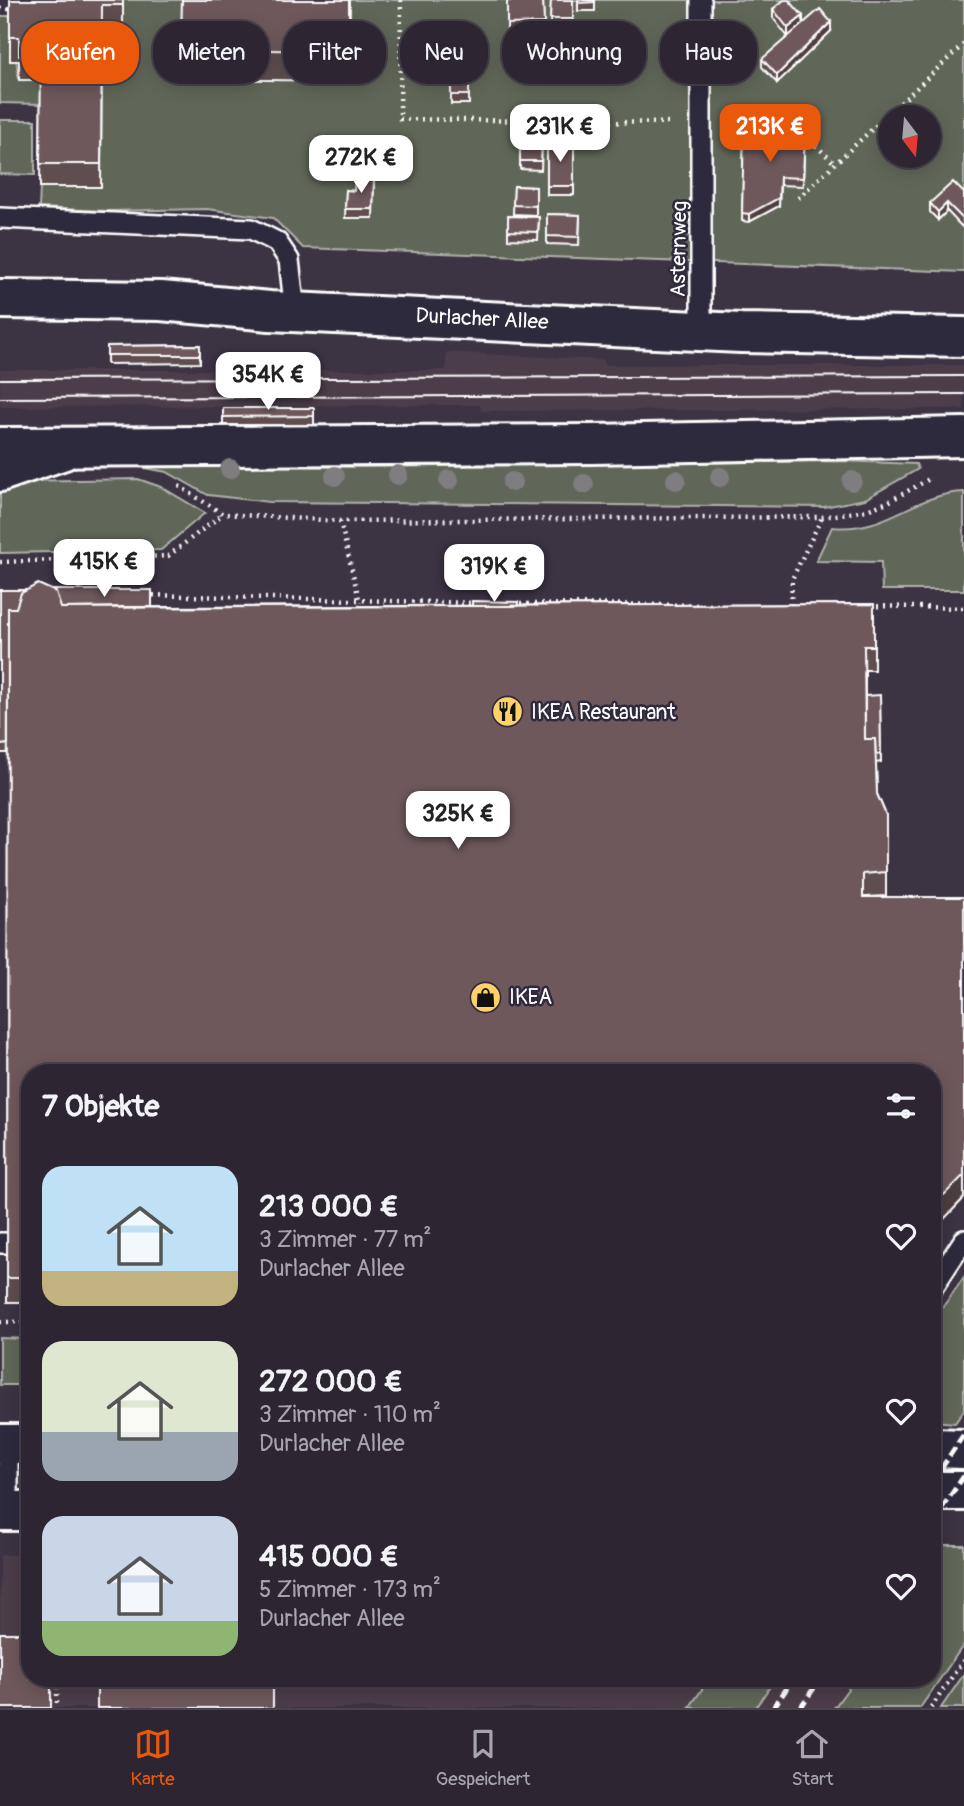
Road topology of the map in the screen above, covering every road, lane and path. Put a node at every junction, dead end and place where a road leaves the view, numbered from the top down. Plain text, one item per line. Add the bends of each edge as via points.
1 (401, 0) edge
2 (701, 0) edge
3 (0, 9) edge
4 (11, 9) edge
5 (964, 44) edge
6 (702, 122) junction
7 (834, 163) junction
8 (799, 198) dead end
9 (0, 218) edge
10 (0, 299) edge
11 (295, 312) junction
12 (701, 330) junction
13 (964, 337) edge
14 (964, 437) edge
15 (75, 446) junction
16 (0, 447) edge
17 (0, 472) edge
18 (941, 478) dead end
19 (822, 517) junction
20 (340, 521) junction
21 (0, 562) edge
22 (139, 595) edge
23 (360, 603) junction
24 (486, 603) edge
25 (499, 603) edge
26 (722, 605) edge
27 (778, 605) edge
28 (792, 605) junction
29 (805, 605) edge
30 (858, 606) edge
31 (964, 608) edge
32 (964, 1240) edge
33 (941, 1272) edge
34 (0, 1322) edge
35 (21, 1322) edge
36 (13, 1444) edge
37 (941, 1448) edge
38 (964, 1449) edge
39 (941, 1491) edge
40 (964, 1491) edge
41 (13, 1511) edge
42 (964, 1659) edge
43 (57, 1687) edge
44 (50, 1703) edge
45 (931, 1708) edge

1 - 6 path via 400,119
2 - 6 lane, Asternweg
3 - 4 path
5 - 7 path
6 - 7 path via 794,128
6 - 12 lane, Asternweg
7 - 8 path
9 - 11 lane via 251,229 277,242 289,260
10 - 11 main road, Durlacher Allee via 161,302
11 - 12 main road, Durlacher Allee
12 - 13 main road, Durlacher Allee
14 - 15 main road
15 - 16 main road
15 - 17 main road
18 - 19 path via 929,478 867,510
19 - 20 path
19 - 28 path via 792,579
20 - 21 path via 223,514 168,556
20 - 23 path
22 - 23 path
23 - 24 path
25 - 26 path
27 - 28 path
28 - 29 path
30 - 31 path
32 - 33 lane
34 - 35 path
36 - 41 lane
37 - 38 main road
39 - 40 main road
42 - 45 path
43 - 44 path via 57,1703

